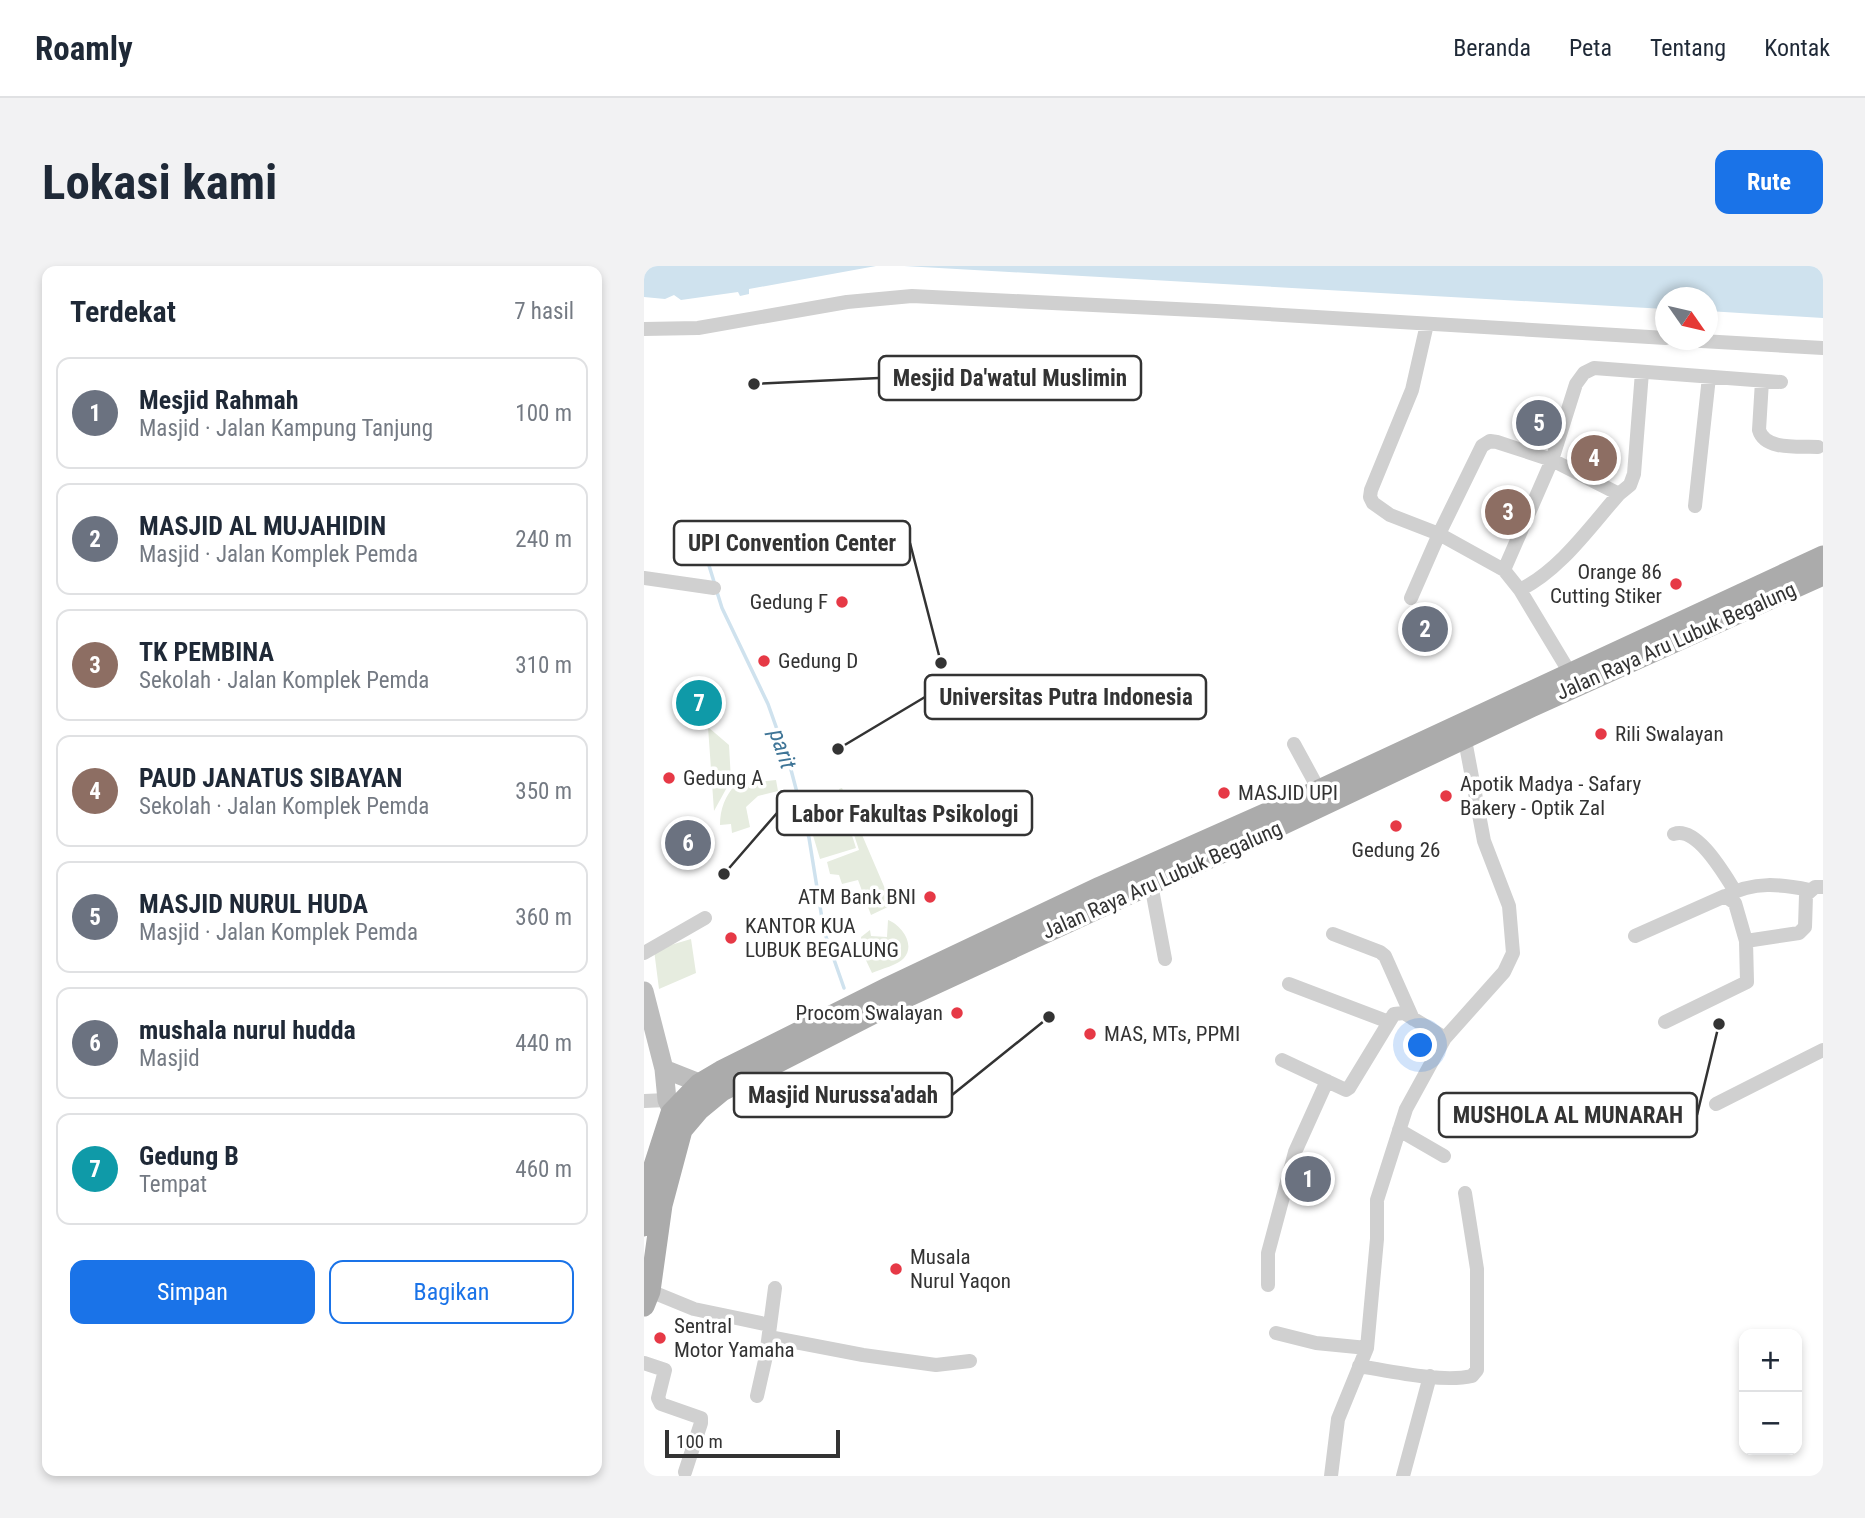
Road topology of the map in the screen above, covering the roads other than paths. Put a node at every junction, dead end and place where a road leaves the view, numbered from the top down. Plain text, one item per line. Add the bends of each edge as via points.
1 (1427, 324) junction
2 (644, 330) edge
3 (1655, 337) edge
4 (1718, 342) edge
5 (1823, 348) edge
6 (1642, 372) junction
7 (1709, 377) junction
8 (1762, 381) junction
9 (1781, 382) dead end
10 (1818, 447) dead end
11 (1552, 460) junction
12 (1619, 494) junction
13 (1695, 506) dead end
14 (1440, 534) junction
15 (1823, 556) edge
16 (1504, 570) junction
17 (1823, 575) edge
18 (644, 578) edge
19 (714, 587) dead end
20 (1520, 590) junction
21 (1411, 598) dead end
22 (1721, 611) junction
23 (1570, 673) junction
24 (1465, 740) junction
25 (1294, 744) dead end
26 (1319, 790) junction
27 (1674, 834) dead end
28 (1231, 839) junction
29 (1150, 884) junction
30 (1816, 888) edge
31 (1730, 894) junction
32 (705, 918) dead end
33 (1333, 934) dead end
34 (1635, 936) dead end
35 (1746, 941) junction
36 (644, 953) edge
37 (1165, 959) dead end
38 (1289, 984) dead end
39 (644, 991) edge
40 (890, 995) junction
41 (1414, 1020) junction
42 (1389, 1022) junction
43 (1665, 1022) dead end
44 (1445, 1038) junction
45 (1823, 1050) edge
46 (1282, 1060) dead end
47 (664, 1069) junction
48 (1327, 1081) junction
49 (699, 1084) junction
50 (722, 1091) junction
51 (644, 1101) edge
52 (1716, 1104) dead end
53 (673, 1114) junction
54 (1399, 1130) junction
55 (1444, 1156) dead end
56 (1465, 1193) dead end
57 (644, 1226) edge
58 (1268, 1285) dead end
59 (775, 1288) dead end
60 (647, 1298) edge
61 (769, 1331) junction
62 (1276, 1333) dead end
63 (1367, 1348) junction
64 (970, 1362) dead end
65 (644, 1363) edge
66 (1359, 1366) junction
67 (1430, 1376) junction
68 (757, 1396) dead end
69 (685, 1472) dead end
70 (1331, 1476) edge
71 (1404, 1476) edge

1 - 2 street via 912,296 848,302 698,328
1 - 3 street
1 - 14 street via 1412,390 1370,497 1390,515
4 - 5 street
6 - 7 street
6 - 11 street via 1594,368 1584,373 1576,384
6 - 12 street via 1634,474
7 - 8 street
7 - 13 street
8 - 9 street
8 - 10 street via 1761,438 1770,444
11 - 12 street
11 - 14 street via 1497,442 1485,443
11 - 16 street
12 - 20 street via 1560,561 1540,580
14 - 16 street
14 - 21 street
15 - 22 main road, Jalan Raya Aru Lubuk Begalung
16 - 20 street
17 - 22 main road, Jalan Raya Aru Lubuk Begalung
18 - 19 street
20 - 23 street
22 - 23 main road, Jalan Raya Aru Lubuk Begalung
22 - 24 main road, Jalan Raya Aru Lubuk Begalung
23 - 26 main road, Jalan Raya Aru Lubuk Begalung
24 - 28 main road, Jalan Raya Aru Lubuk Begalung
24 - 44 street via 1484,841 1509,906 1513,953 1504,972
25 - 26 street
26 - 28 main road, Jalan Raya Aru Lubuk Begalung
27 - 31 street via 1687,833 1706,851
28 - 29 main road, Jalan Raya Aru Lubuk Begalung
28 - 40 main road, Jalan Raya Aru Lubuk Begalung
29 - 37 street
29 - 40 main road, Jalan Raya Aru Lubuk Begalung
30 - 31 street via 1757,884
30 - 35 street via 1804,899 1805,927 1799,933
31 - 34 street
31 - 35 street
32 - 36 street
33 - 41 street via 1385,956
35 - 43 street via 1747,982
38 - 42 street
39 - 47 main road
40 - 49 main road, Jalan Raya Aru Lubuk Begalung
40 - 50 main road, Jalan Raya Aru Lubuk Begalung
41 - 42 street via 1400,1012
41 - 44 street
42 - 48 street via 1349,1088
44 - 54 street
45 - 52 street
46 - 48 street
47 - 49 main road
47 - 53 main road
48 - 58 street via 1295,1152 1268,1253
49 - 50 main road
49 - 53 main road, Jalan Raya Aru Lubuk Begalung
50 - 53 main road, Jalan Raya Aru Lubuk Begalung via 699,1110
51 - 53 street
53 - 57 main road via 651,1175
53 - 60 main road
54 - 55 street
54 - 63 street via 1377,1200
56 - 67 street via 1477,1269 1476,1370 1465,1378
59 - 61 street
60 - 61 street
61 - 64 street via 863,1355 936,1365
61 - 68 street
62 - 63 street
63 - 66 street
65 - 69 street via 665,1370 658,1398 661,1404 701,1418
66 - 67 street
66 - 70 street via 1338,1419
67 - 71 street

